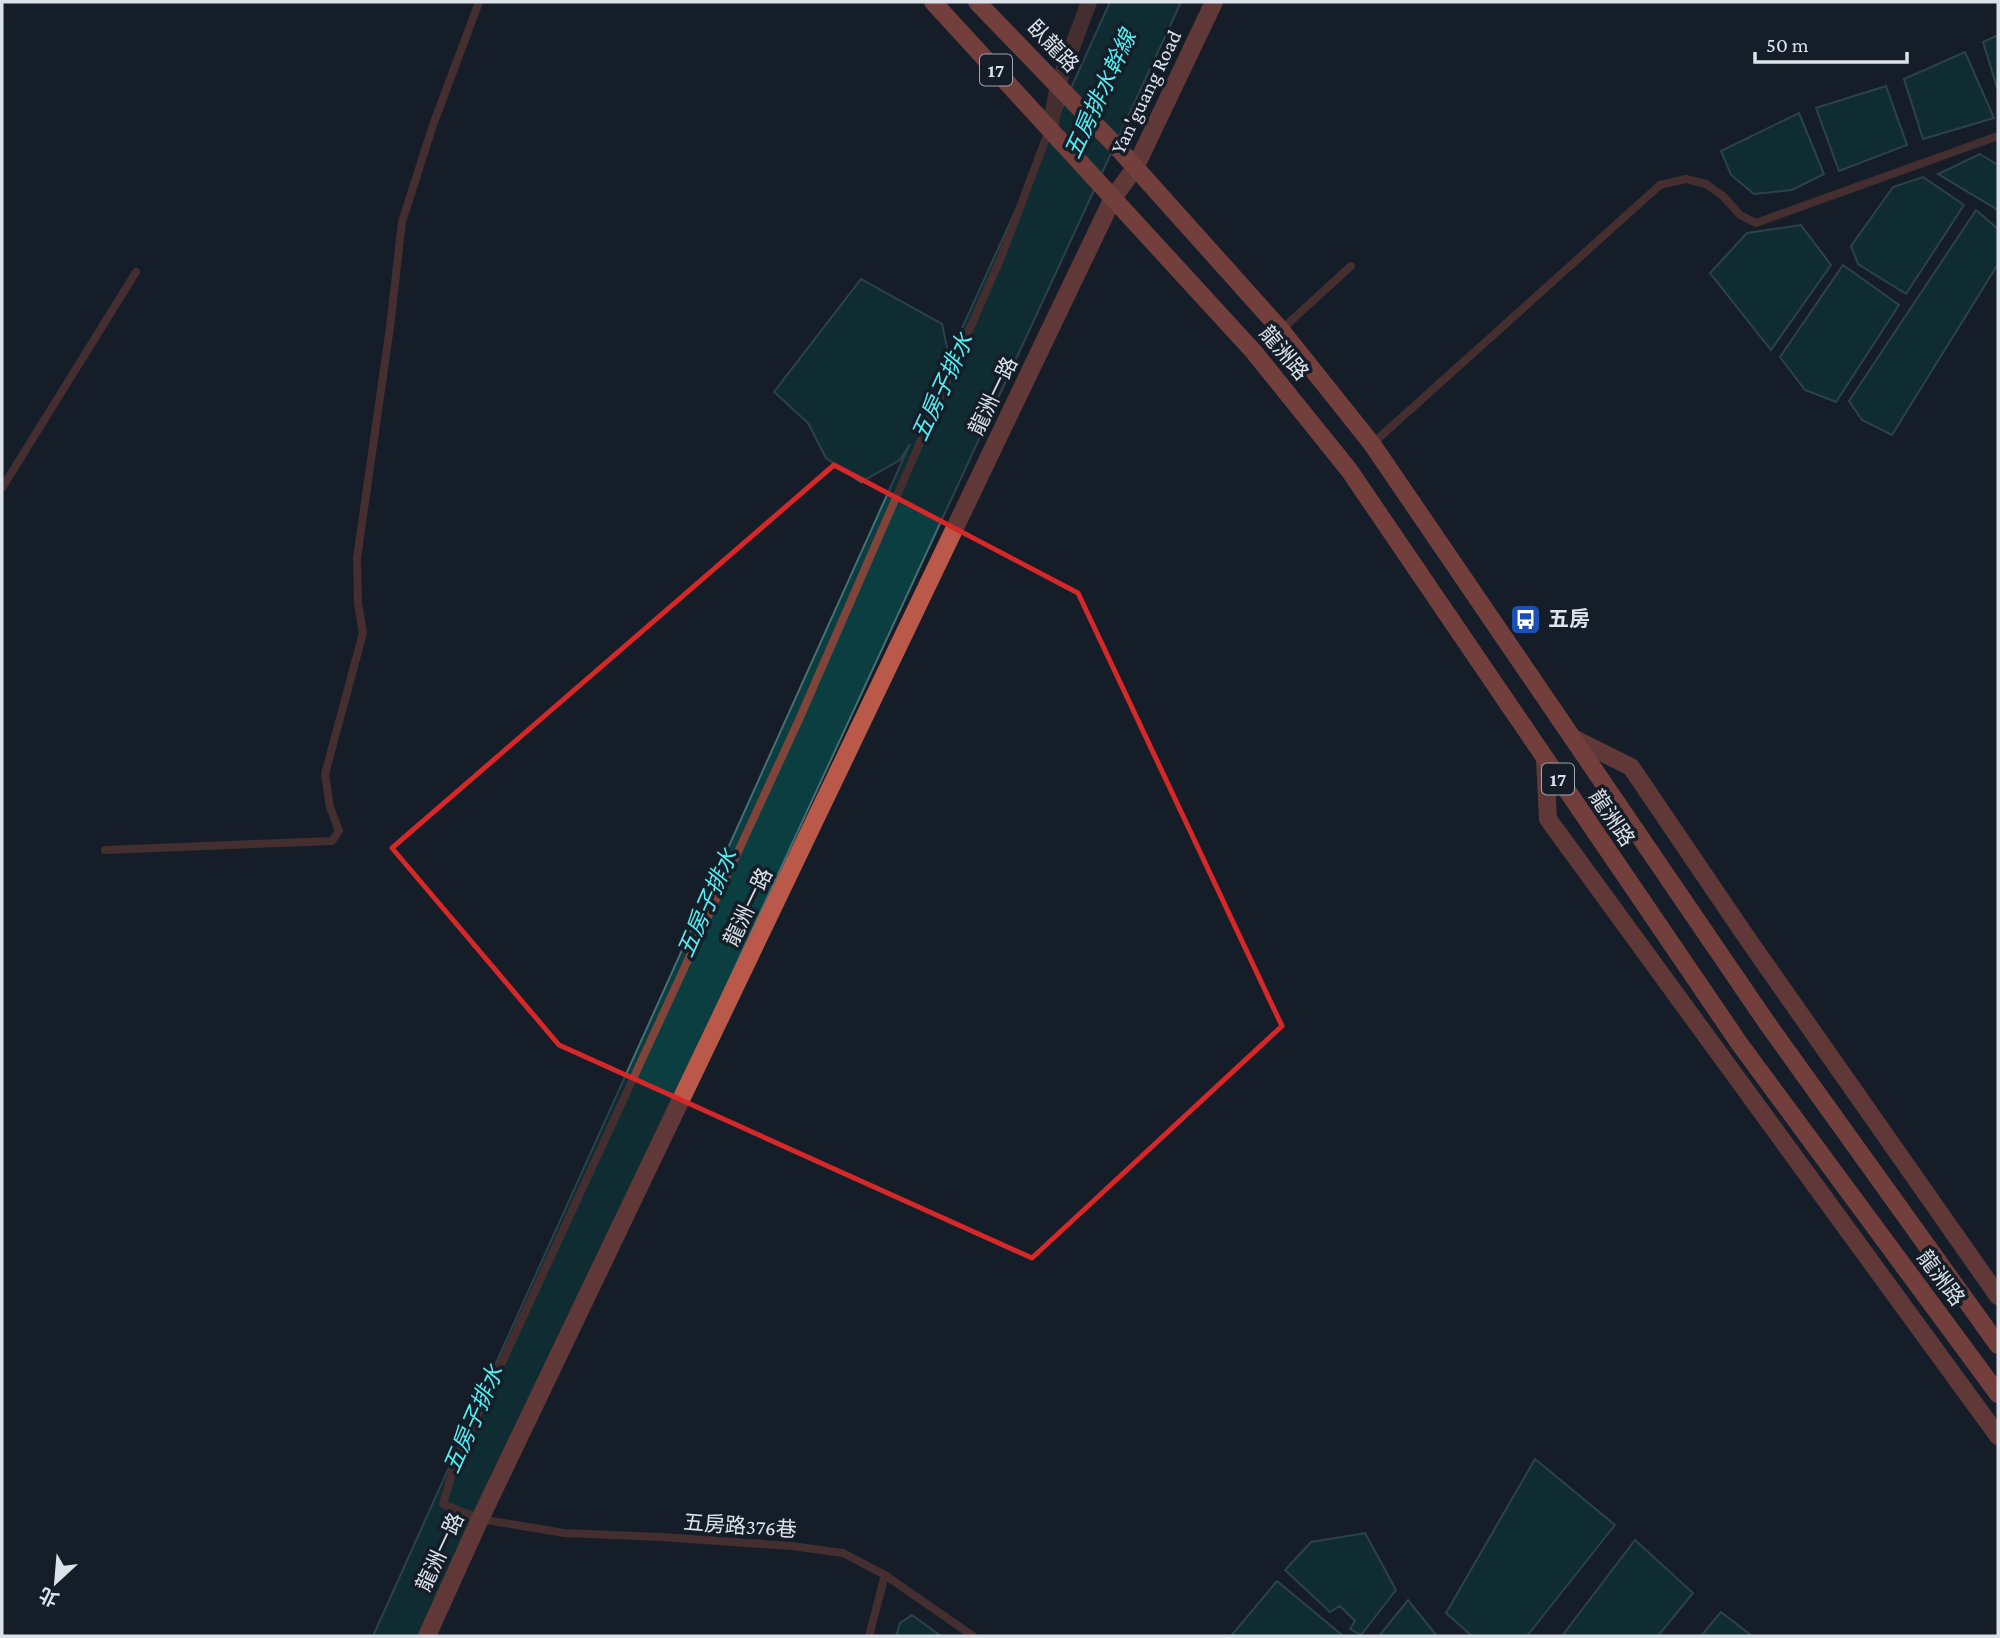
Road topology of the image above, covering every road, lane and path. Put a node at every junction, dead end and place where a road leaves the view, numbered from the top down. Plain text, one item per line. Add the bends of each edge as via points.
1 (479, 2) edge
2 (933, 2) edge
3 (977, 2) edge
4 (1089, 2) edge
5 (1214, 2) edge
6 (1062, 88) junction
7 (1054, 133) junction
8 (1998, 136) edge
9 (1135, 168) junction
10 (1113, 198) junction
11 (1350, 266) dead end
12 (136, 272) dead end
13 (1281, 330) junction
14 (1372, 444) junction
15 (2, 488) edge
16 (1575, 739) junction
17 (1545, 760) junction
18 (105, 850) dead end
19 (1998, 1296) edge
20 (1998, 1345) edge
21 (1998, 1394) edge
22 (1998, 1436) edge
23 (473, 1516) junction
24 (885, 1575) junction
25 (426, 1636) edge
26 (869, 1636) edge
27 (972, 1636) edge

1 - 18 lane via 402,222 357,558 363,633 325,774 339,831 332,841
2 - 7 main road, 17
3 - 6 main road, 臥龍路 / 17
4 - 6 street
5 - 9 street, Yan'guang Road
6 - 7 street
6 - 9 main road, 龍洲路 / 17
7 - 10 main road, 龍洲路 / 17
7 - 23 lane, 五房路376巷 via 742,847 454,1466 443,1504
8 - 14 lane via 1756,223 1740,215 1706,184 1686,179 1660,184
9 - 10 street, Yan'guang Road
9 - 13 main road, 龍洲路 / 17
10 - 17 main road, 龍洲路 / 17 via 1254,352 1349,470
10 - 23 street, 龍洲一路
11 - 13 lane
12 - 15 lane
13 - 14 main road, 龍洲路 / 17
14 - 16 main road, 龍洲路 / 17
16 - 19 street via 1631,767
16 - 20 main road, 龍洲路 / 17 via 1767,1023
17 - 21 main road, 龍洲路 / 17 via 1739,1043
17 - 22 street via 1548,819
23 - 24 lane, 五房路376巷 via 564,1534 843,1553
23 - 25 street, 龍洲一路
24 - 26 lane
24 - 27 lane, 五房路376巷

